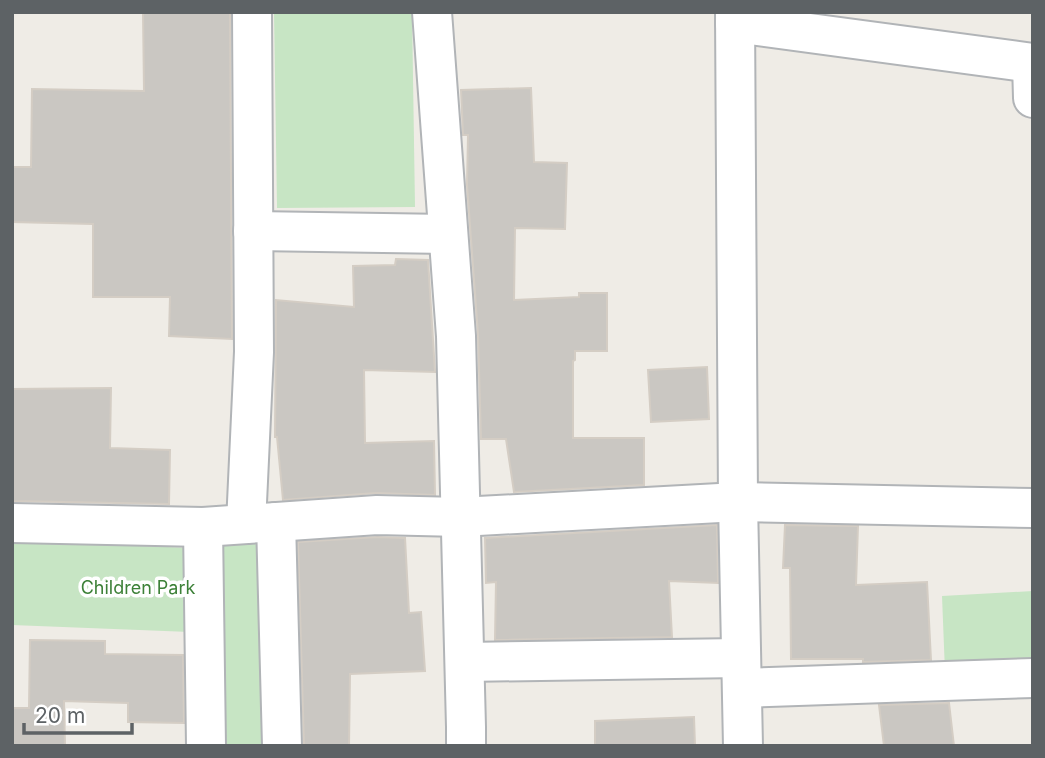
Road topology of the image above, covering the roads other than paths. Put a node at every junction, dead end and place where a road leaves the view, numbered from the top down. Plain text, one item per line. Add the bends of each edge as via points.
1 (252, 12) edge
2 (432, 12) edge
3 (735, 18) edge
4 (1032, 74) edge
5 (253, 231) junction
6 (448, 234) junction
7 (738, 502) junction
8 (1033, 508) edge
9 (460, 517) junction
10 (12, 523) edge
11 (261, 523) junction
12 (203, 527) junction
13 (465, 662) junction
14 (741, 673) junction
15 (1033, 678) edge
16 (206, 746) edge
17 (282, 746) edge
18 (466, 746) edge
19 (743, 746) edge

1 - 5 street
2 - 6 street
3 - 4 street
3 - 7 street
5 - 6 street
5 - 11 street
6 - 9 street via 456,336
7 - 8 street
7 - 9 street
7 - 14 street
9 - 11 street via 377,515
9 - 13 street
10 - 12 street
11 - 12 street
11 - 17 street
12 - 16 street
13 - 14 street
13 - 18 street
14 - 15 street
14 - 19 street

